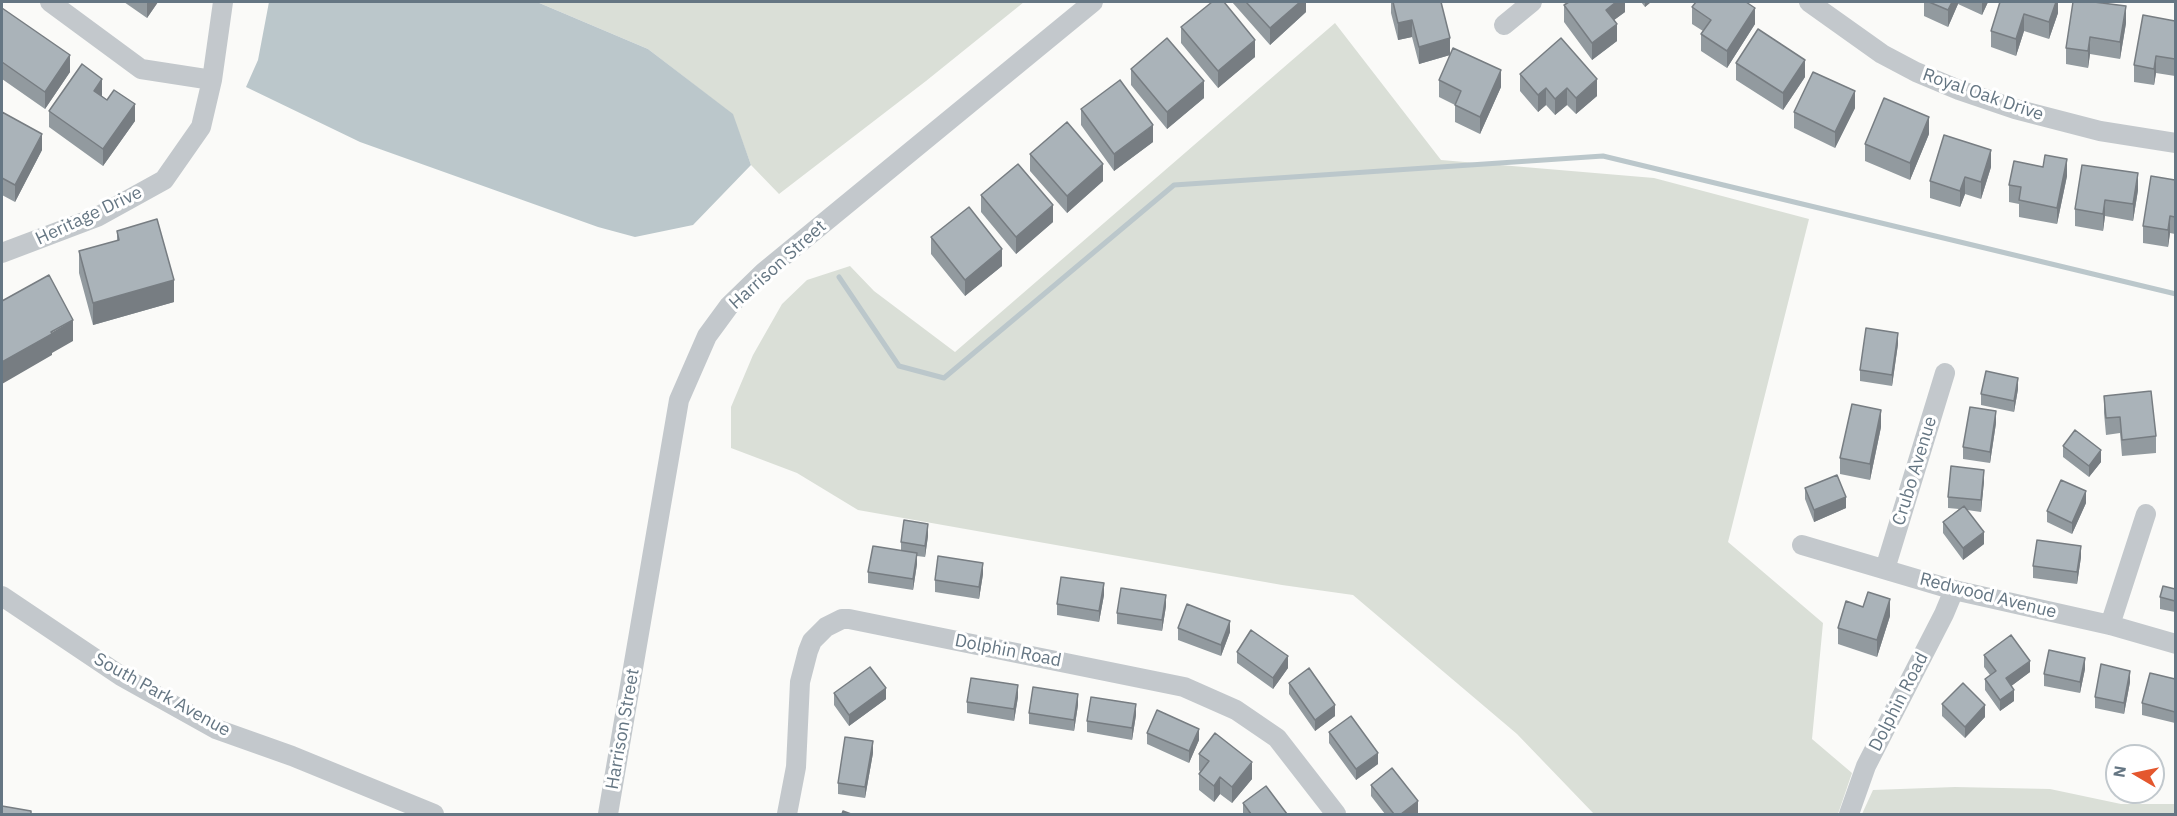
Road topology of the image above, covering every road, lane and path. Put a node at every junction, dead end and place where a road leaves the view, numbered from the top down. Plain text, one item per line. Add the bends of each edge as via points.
1 (50, 2) edge
2 (223, 2) edge
3 (1093, 2) edge
4 (1532, 2) edge
5 (1809, 2) edge
6 (1504, 25) dead end
7 (212, 80) junction
8 (2175, 143) edge
9 (2, 253) edge
10 (1945, 373) dead end
11 (2146, 514) dead end
12 (1802, 545) dead end
13 (1885, 569) junction
14 (1954, 590) junction
15 (2, 596) edge
16 (2110, 625) junction
17 (2175, 644) edge
18 (423, 813) edge
19 (608, 814) edge
20 (788, 814) edge
21 (1336, 814) edge
22 (1849, 814) edge

1 - 7 street via 141,69
2 - 7 street, Heritage Drive
3 - 19 street, Harrison Street via 764,272 729,306 707,336 679,400
4 - 6 street
5 - 8 street, Royal Oak Drive via 1882,54 1959,90 2100,131
7 - 9 street, Heritage Drive via 201,127 164,180 97,216
10 - 13 street, Crubo Avenue
11 - 16 street
12 - 13 street, Redwood Avenue
13 - 14 street, Redwood Avenue
14 - 16 street, Redwood Avenue
14 - 22 street, Dolphin Road via 1866,766
15 - 18 street, South Park Avenue via 121,676 216,729 292,756
16 - 17 street, Redwood Avenue
20 - 21 street, Dolphin Road via 796,767 800,682 806,658 818,633 849,619 1184,687 1236,710 1277,738

